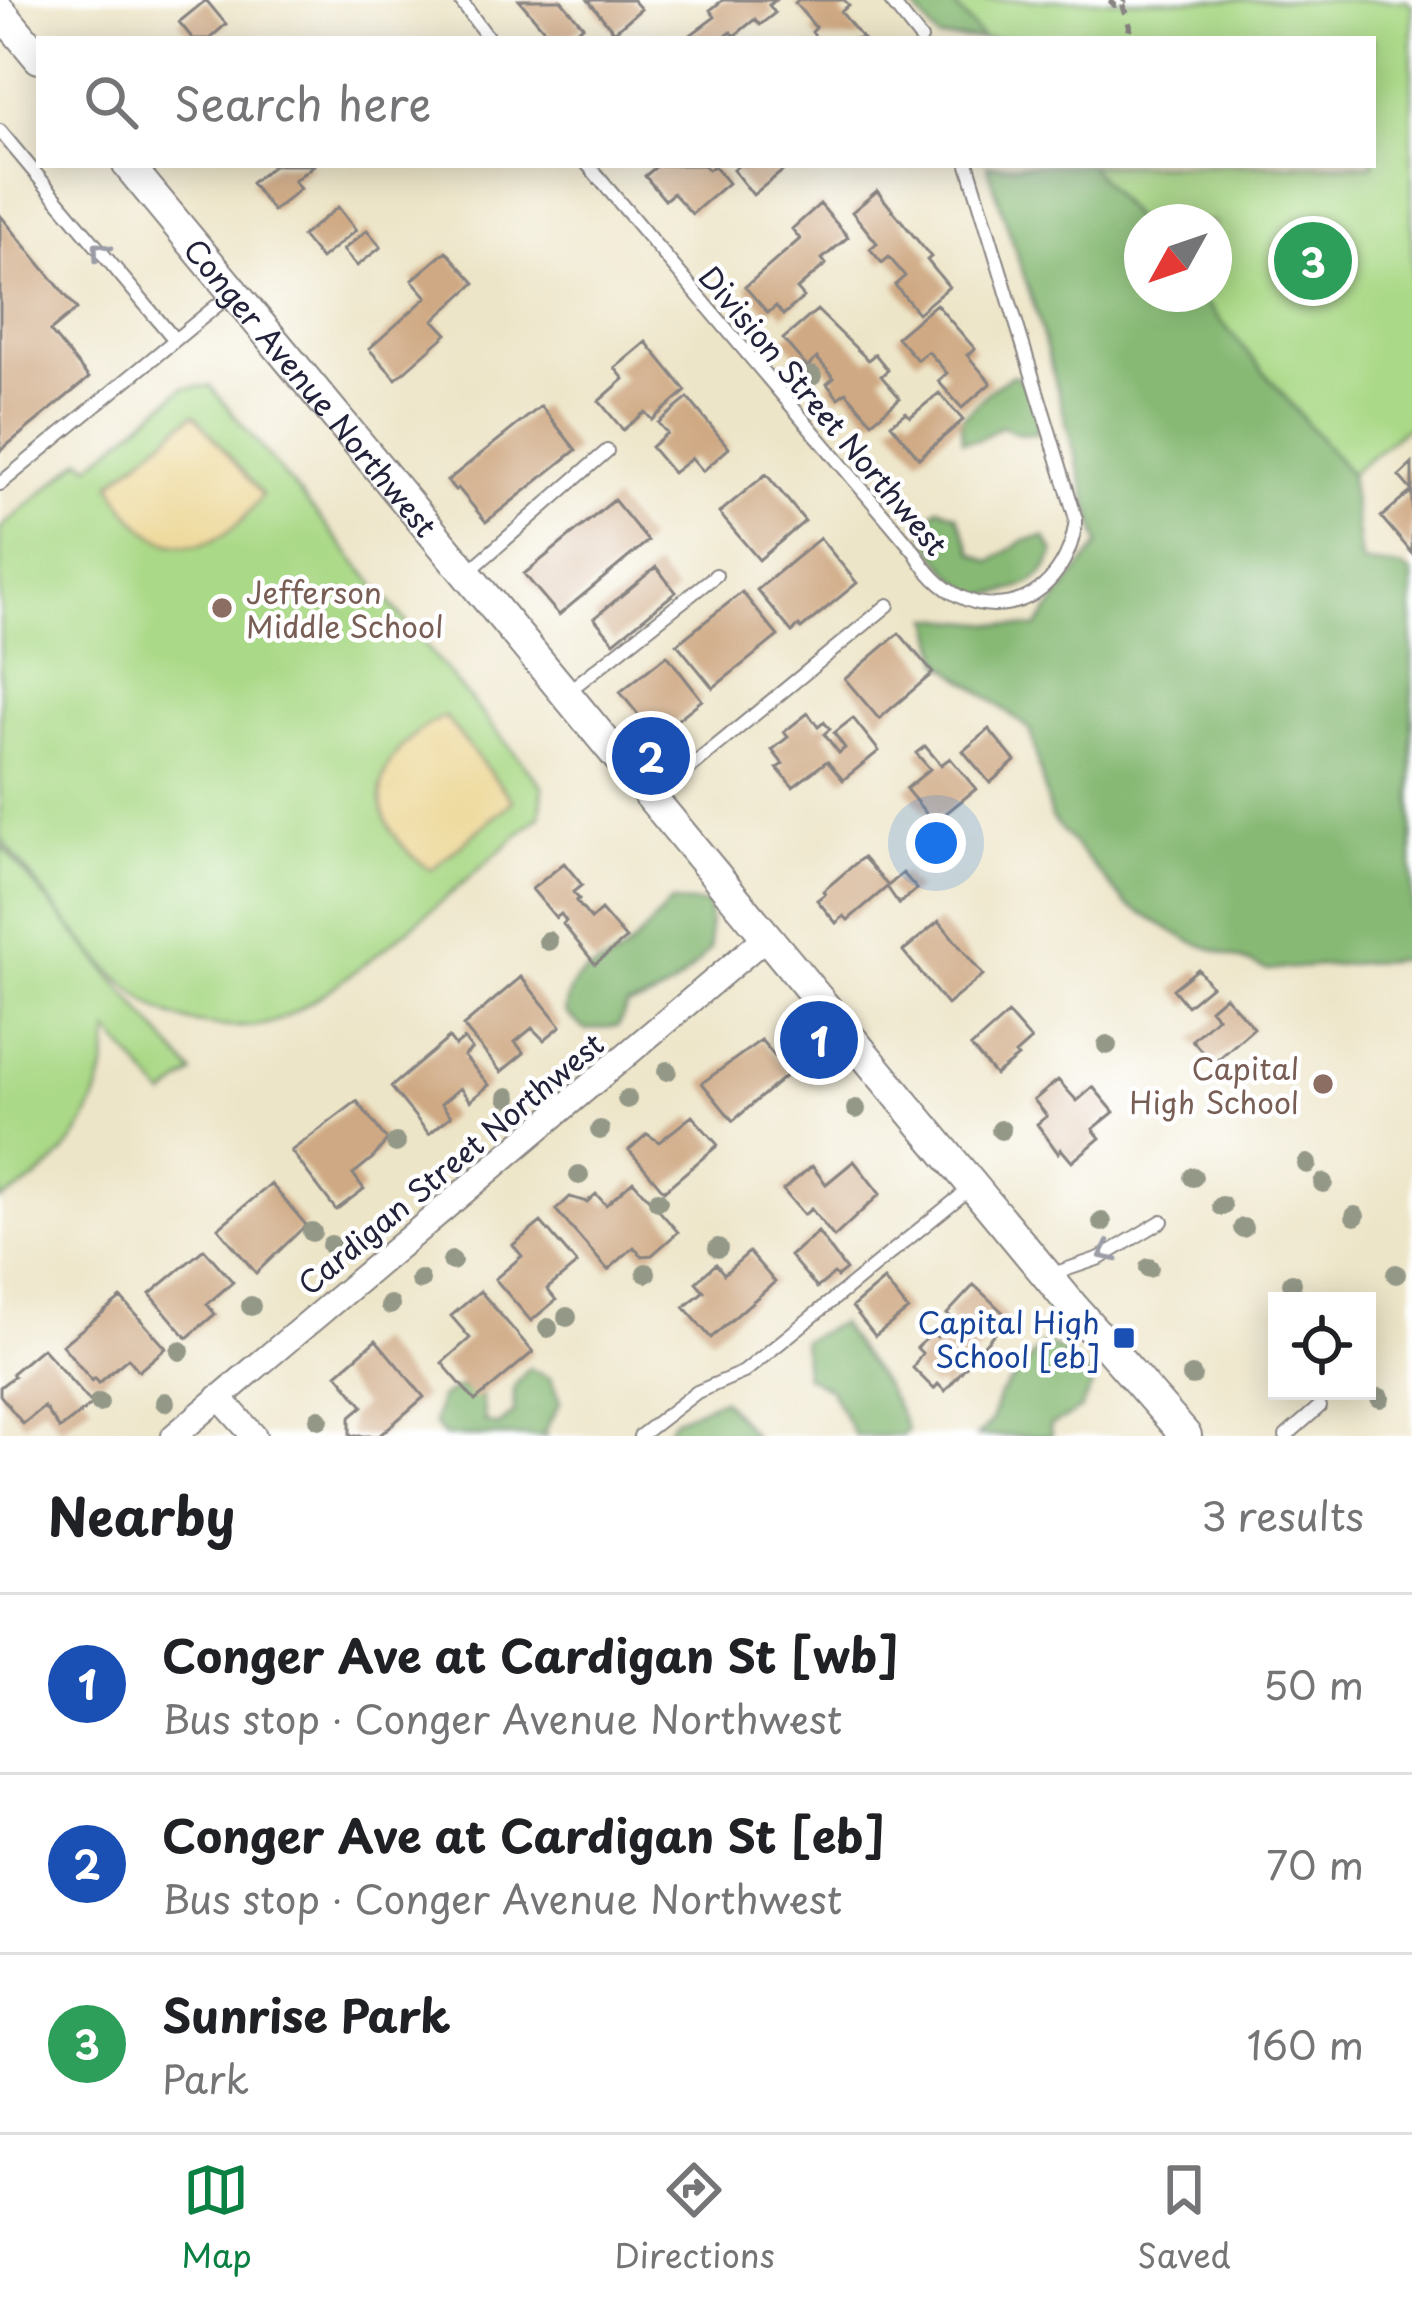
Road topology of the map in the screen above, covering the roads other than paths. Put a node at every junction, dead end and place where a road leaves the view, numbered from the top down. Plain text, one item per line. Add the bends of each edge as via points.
1 (460, 0) edge
2 (890, 0) edge
3 (0, 11) edge
4 (487, 36) edge
5 (919, 36) edge
6 (36, 54) edge
7 (0, 130) edge
8 (131, 168) edge
9 (591, 168) edge
10 (969, 168) edge
11 (234, 292) junction
12 (175, 340) junction
13 (607, 452) dead end
14 (0, 484) edge
15 (466, 574) junction
16 (716, 575) dead end
17 (888, 605) dead end
18 (566, 694) junction
19 (652, 799) junction
20 (766, 937) junction
21 (973, 1186) junction
22 (1162, 1221) dead end
23 (1048, 1276) junction
24 (219, 1397) junction
25 (1319, 1407) dead end
26 (174, 1436) edge
27 (254, 1436) edge
28 (640, 1436) edge
29 (1186, 1436) edge
30 (1286, 1436) edge

1 - 4 lane
2 - 5 lane
3 - 6 street
12 -> 7 lane
8 - 11 street, Conger Avenue Northwest
9 - 10 lane, Division Street Northwest via 928,574 959,597 997,605 1045,588 1073,545 1076,519
11 - 12 lane
11 - 15 street, Conger Avenue Northwest
12 - 14 lane
13 - 15 lane
15 - 18 street, Conger Avenue Northwest
16 - 18 lane
17 - 19 lane
18 - 19 street, Conger Avenue Northwest
19 - 20 street, Conger Avenue Northwest
20 - 21 street, Conger Avenue Northwest
20 - 24 street, Cardigan Street Northwest
21 - 23 street, Conger Avenue Northwest
21 - 28 lane via 743,1372 697,1392
22 -> 23 lane via 1100,1258
23 - 29 street, Conger Avenue Northwest
24 - 26 street, Cardigan Street Northwest
24 - 27 street
25 - 30 lane

